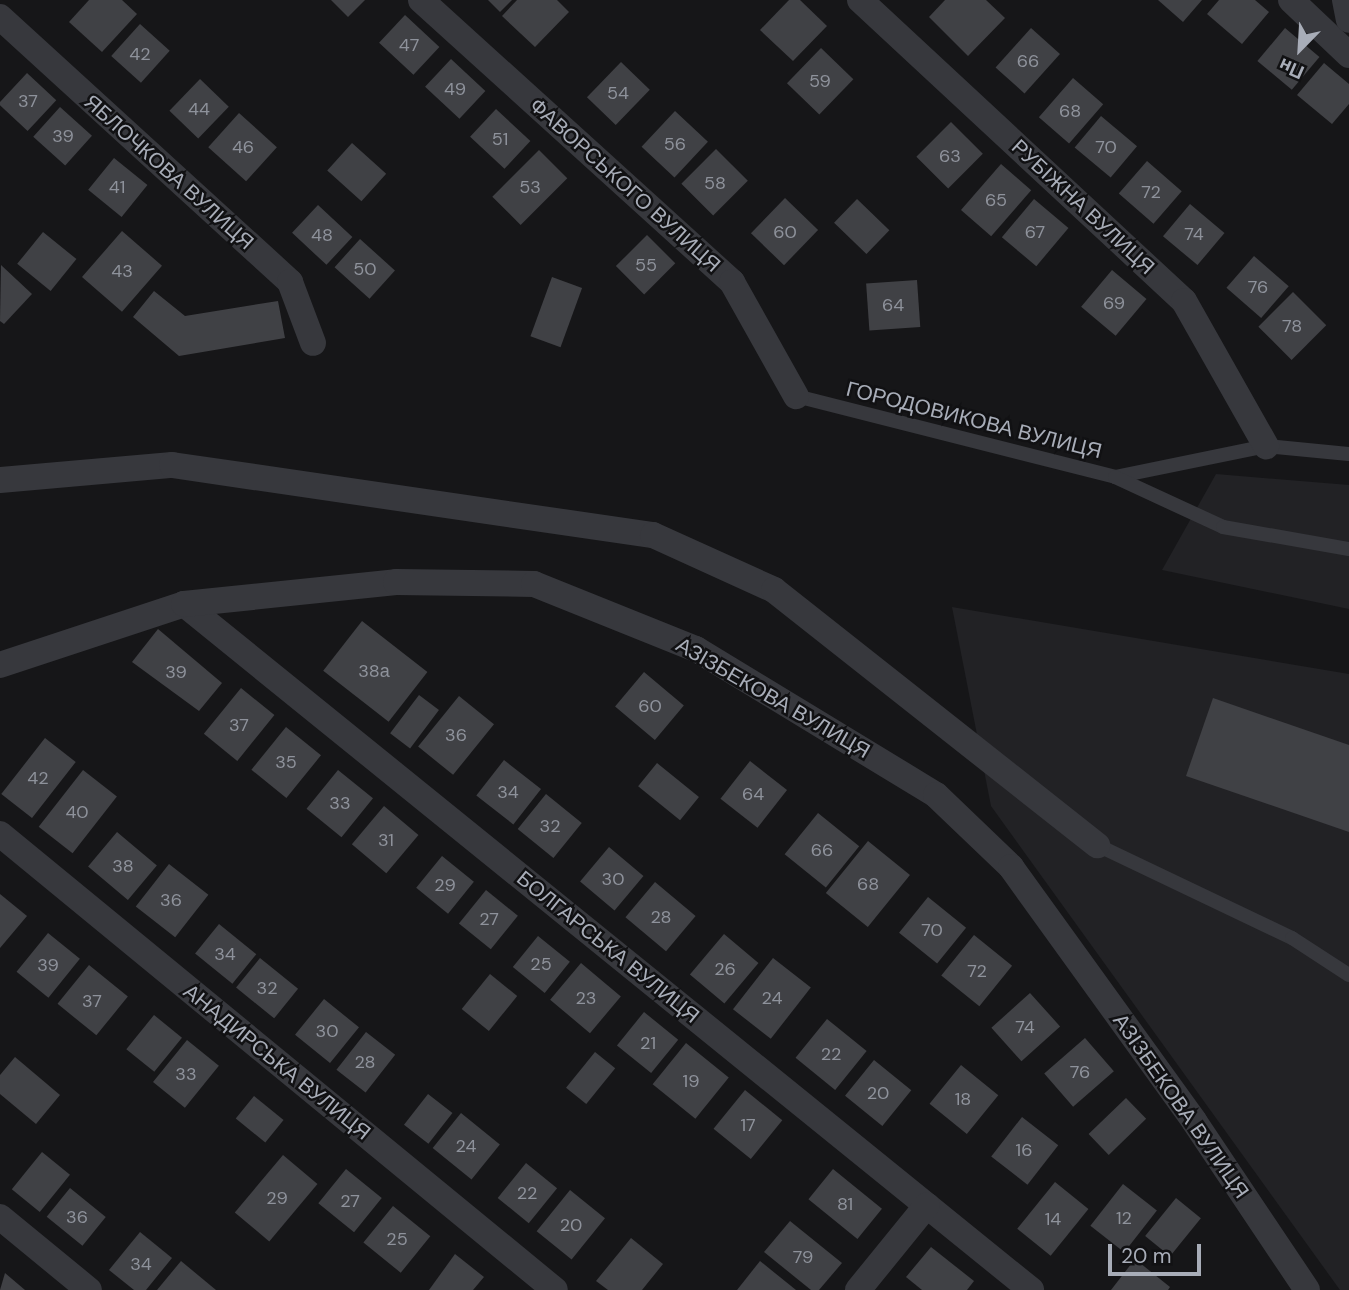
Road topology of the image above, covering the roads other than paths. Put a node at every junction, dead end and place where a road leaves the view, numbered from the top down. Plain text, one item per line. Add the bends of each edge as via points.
1 (421, 0) edge
2 (860, 0) edge
3 (1291, 0) edge
4 (1345, 0) edge
5 (0, 17) edge
6 (1349, 20) edge
7 (1349, 55) edge
8 (313, 343) dead end
9 (796, 396) joint
10 (1266, 446) junction
11 (1349, 454) edge
12 (1115, 477) junction
13 (0, 480) edge
14 (1349, 550) edge
15 (184, 604) junction
16 (0, 665) edge
17 (0, 834) edge
18 (1097, 845) joint
19 (1349, 975) edge
20 (927, 1205) junction
21 (0, 1217) edge
22 (89, 1290) edge
23 (555, 1290) edge
24 (858, 1290) edge
25 (1031, 1290) edge
26 (1307, 1290) edge

1 - 9 street, ФАВОРСЬКОГО ВУЛИЦЯ via 732,282
2 - 10 street, РУБІЖНА ВУЛИЦЯ via 1184,301
3 - 7 street
4 - 6 street
5 - 8 street, ЯБЛОЧКОВА ВУЛИЦЯ via 290,282
9 - 12 lane, ГОРОДОВИКОВА ВУЛИЦЯ
10 - 11 lane, ГОРОДОВИКОВА ВУЛИЦЯ
10 - 12 lane, ГОРОДОВИКОВА ВУЛИЦЯ
12 - 14 lane via 1223,527
13 - 18 street via 172,465 653,535 774,590
15 - 16 street, АЗІЗБЕКОВА ВУЛИЦЯ
15 - 20 street, БОЛГАРСЬКА ВУЛИЦЯ
15 - 26 street, АЗІЗБЕКОВА ВУЛИЦЯ via 396,582 534,584 696,649 845,737 936,795 1011,867
17 - 23 street, АНАДИРСЬКА ВУЛИЦЯ
18 - 19 lane via 1292,938
20 - 24 street
20 - 25 street, БОЛГАРСЬКА ВУЛИЦЯ
21 - 22 street

